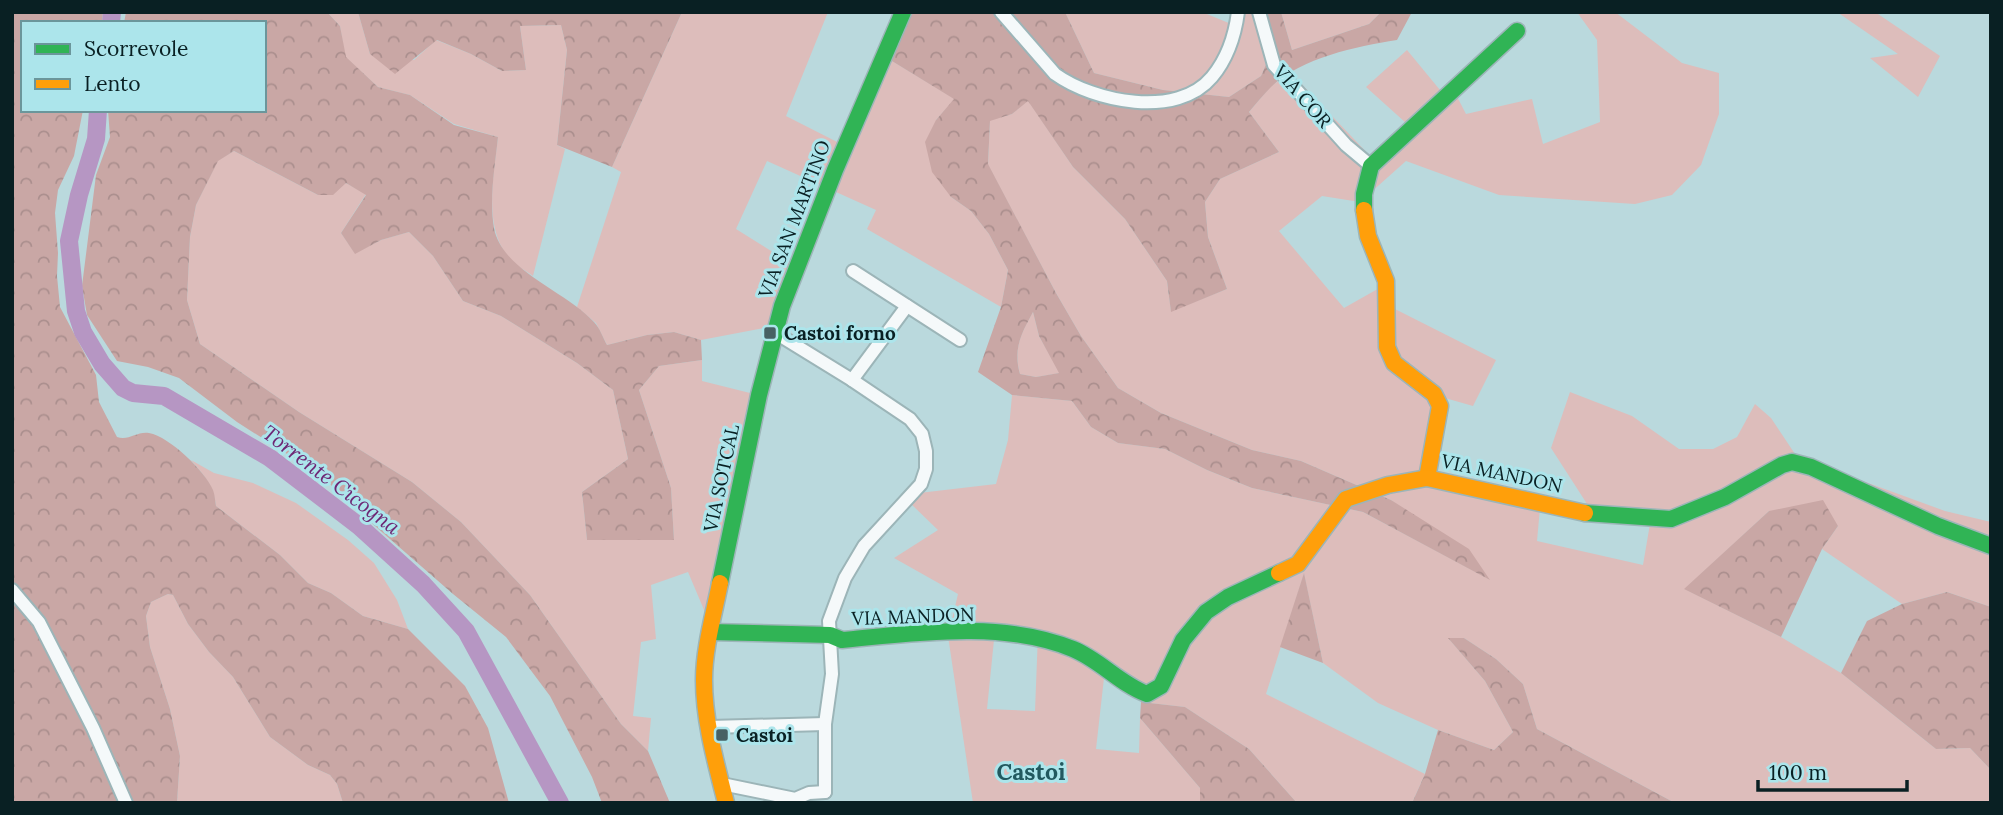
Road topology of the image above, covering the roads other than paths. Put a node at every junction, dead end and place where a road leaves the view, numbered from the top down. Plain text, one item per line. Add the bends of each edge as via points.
1 (903, 12) edge
2 (1002, 12) edge
3 (1238, 12) edge
4 (1259, 12) edge
5 (1517, 31) dead end
6 (1371, 166) junction
7 (853, 271) dead end
8 (907, 306) junction
9 (774, 332) junction
10 (960, 340) dead end
11 (852, 380) junction
12 (1427, 478) junction
13 (1991, 546) edge
14 (12, 590) edge
15 (710, 632) junction
16 (830, 635) junction
17 (825, 724) junction
18 (710, 727) junction
19 (722, 784) junction
20 (825, 792) junction
21 (126, 803) edge
22 (726, 803) edge
23 (833, 803) edge

1 - 9 street, VIA SAN MARTINO via 835,170
2 - 3 street via 1055,75 1132,103 1176,98 1202,87 1230,46
4 - 6 street, VIA COR via 1274,65
5 - 6 street
6 - 12 street via 1364,214 1385,281 1387,347 1394,363 1434,394 1440,406
7 - 8 street
8 - 10 street
8 - 11 street
9 - 11 street
9 - 15 street, VIA SOTCAL
11 - 16 street via 914,423 924,442 926,469 917,491 870,538 845,578 829,621
12 - 13 street, VIA MANDON via 1587,514 1671,519 1791,462
12 - 16 street, VIA MANDON via 1346,499 1298,564 1206,612 1183,640 1165,680 1147,694 1081,652 1035,638 942,631 842,640
14 - 21 street via 39,622
15 - 16 street
15 - 18 street, VIA SOTCAL via 704,679
16 - 17 street via 832,674
17 - 18 street
17 - 20 street
18 - 19 street, VIA SOTCAL
19 - 20 street via 795,799
19 - 22 street, VIA SOTCAL
20 - 23 street

